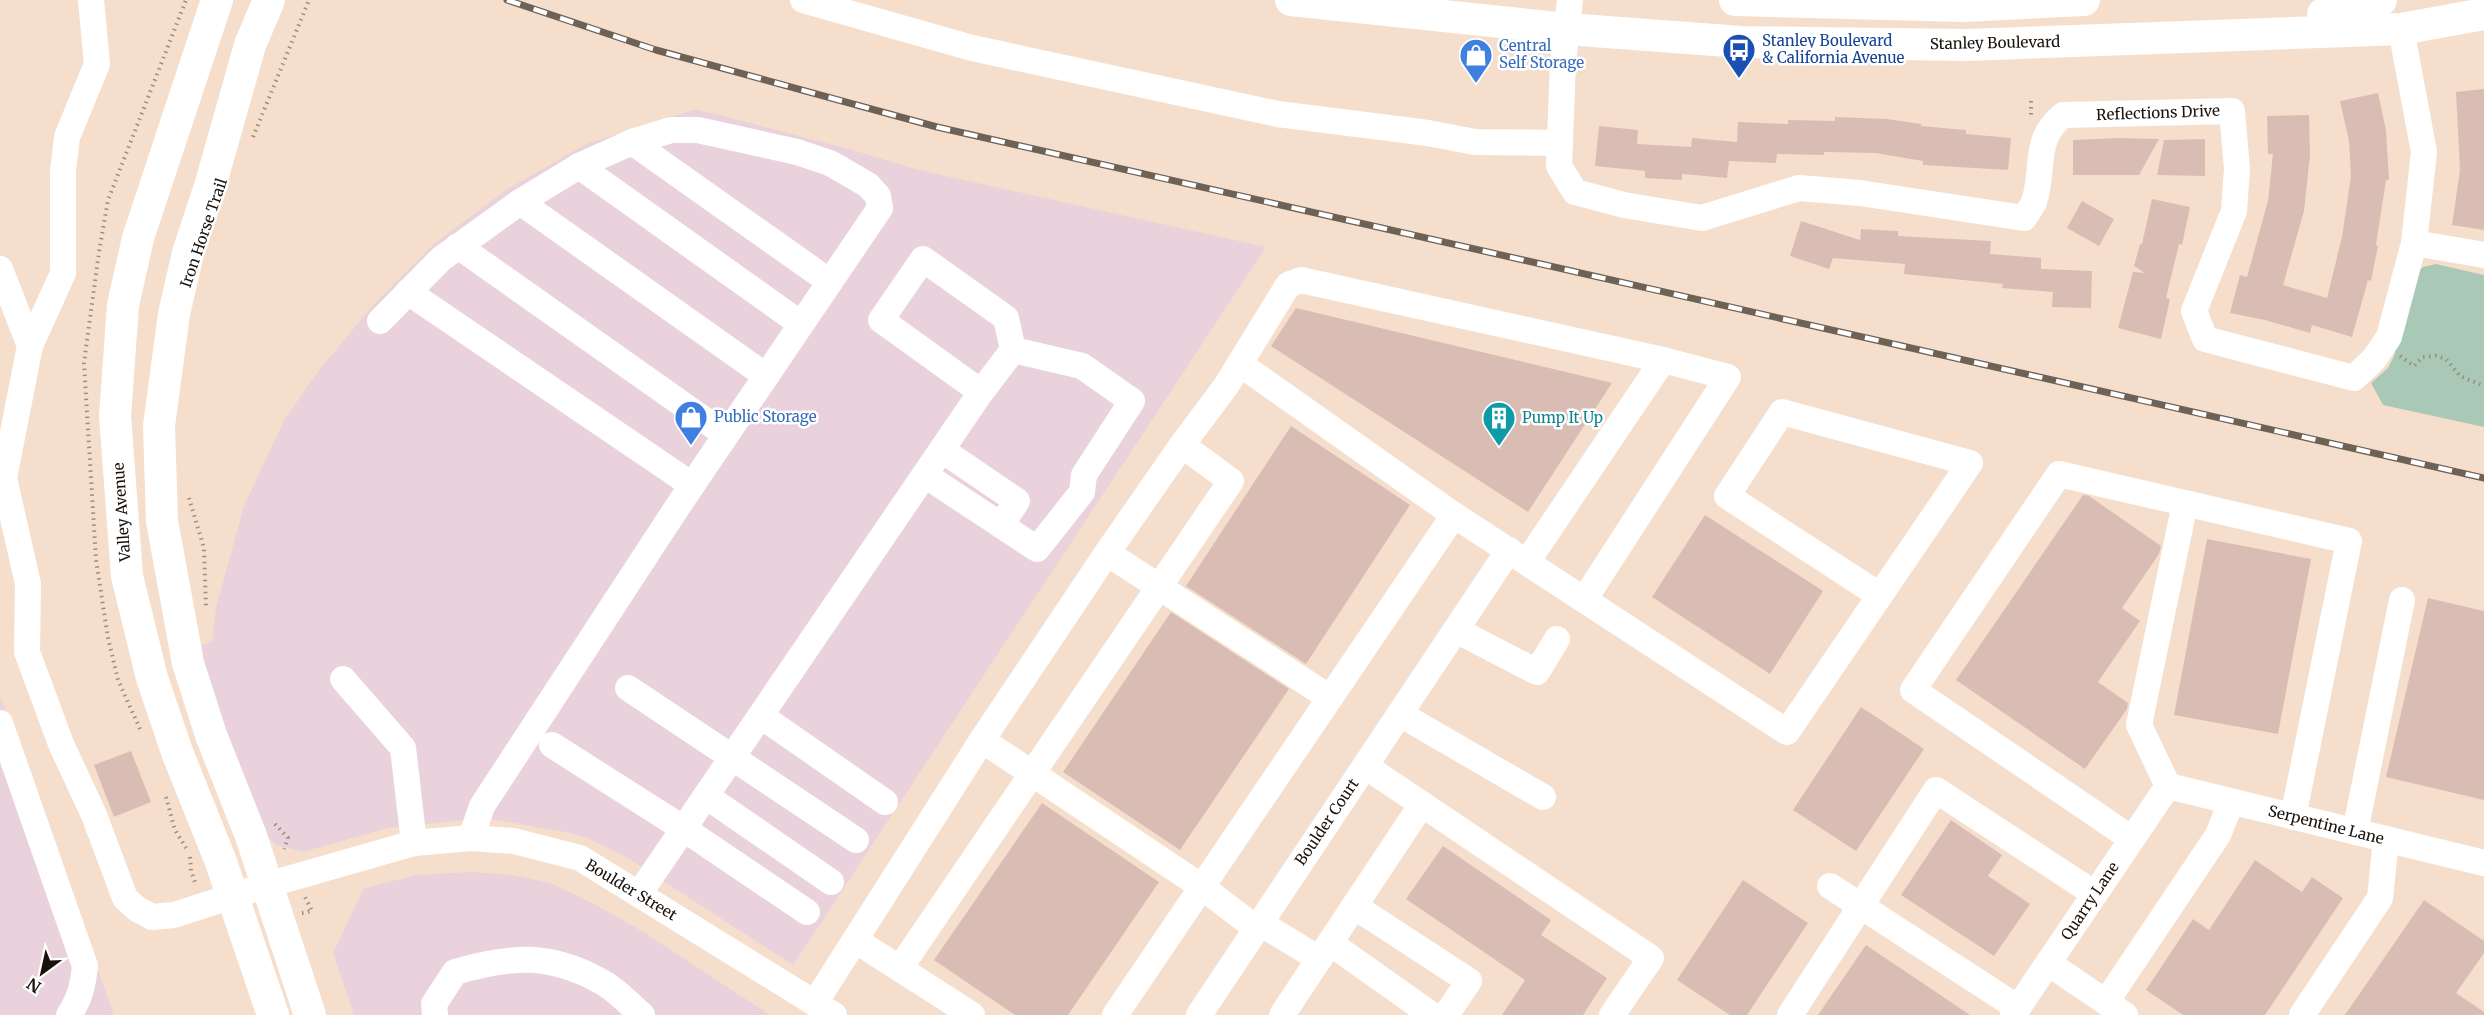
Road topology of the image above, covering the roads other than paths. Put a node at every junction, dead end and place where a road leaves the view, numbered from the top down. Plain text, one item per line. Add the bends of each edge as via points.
1 (91, 0) edge
2 (217, 0) edge
3 (269, 0) edge
4 (803, 0) edge
5 (1291, 0) edge
6 (1735, 0) edge
7 (2084, 0) edge
8 (2381, 0) edge
9 (2440, 0) edge
10 (1799, 1) edge
11 (1964, 3) edge
12 (1569, 14) edge
13 (2484, 14) edge
14 (2401, 28) junction
15 (2148, 40) junction
16 (1966, 45) junction
17 (632, 142) junction
18 (1560, 143) junction
19 (579, 166) junction
20 (520, 202) junction
21 (2414, 243) junction
22 (458, 246) junction
23 (2484, 255) edge
24 (0, 269) edge
25 (830, 282) junction
26 (408, 292) junction
27 (380, 321) dead end
28 (801, 324) junction
29 (30, 346) junction
30 (1013, 350) junction
31 (1663, 360) junction
32 (1240, 364) junction
33 (766, 376) junction
34 (981, 392) junction
35 (726, 435) junction
36 (1182, 445) junction
37 (942, 450) junction
38 (2, 475) edge
39 (925, 475) junction
40 (692, 485) junction
41 (2185, 503) junction
42 (1454, 515) junction
43 (1001, 525) junction
44 (1107, 553) junction
45 (1518, 556) junction
46 (1158, 588) junction
47 (1879, 595) junction
48 (1584, 600) junction
49 (2402, 600) dead end
50 (1456, 630) junction
51 (1557, 639) dead end
52 (343, 679) dead end
53 (628, 688) dead end
54 (1330, 698) junction
55 (1400, 714) junction
56 (761, 716) junction
57 (0, 723) edge
58 (982, 740) junction
59 (552, 745) dead end
60 (733, 757) junction
61 (1365, 766) junction
62 (1032, 774) junction
63 (2168, 786) junction
64 (706, 796) junction
65 (1543, 797) dead end
66 (885, 802) dead end
67 (2232, 802) junction
68 (1422, 804) junction
69 (2293, 817) junction
70 (684, 829) junction
71 (2355, 832) junction
72 (471, 838) junction
73 (2132, 839) junction
74 (2386, 839) junction
75 (856, 840) dead end
76 (414, 843) junction
77 (2484, 863) edge
78 (831, 882) dead end
79 (267, 885) junction
80 (1830, 886) dead end
81 (1202, 887) junction
82 (639, 894) junction
83 (2095, 894) junction
84 (232, 896) junction
85 (1354, 906) junction
86 (1861, 906) junction
87 (807, 912) dead end
88 (1258, 926) junction
89 (855, 940) junction
90 (1325, 951) junction
91 (2048, 963) junction
92 (900, 968) junction
93 (825, 1009) edge
94 (2116, 1009) edge
95 (2015, 1013) edge
96 (69, 1015) edge
97 (273, 1015) edge
98 (310, 1015) edge
99 (435, 1015) edge
100 (642, 1015) edge
101 (972, 1015) edge
102 (1115, 1015) edge
103 (1199, 1015) edge
104 (1282, 1015) edge
105 (1432, 1015) edge
106 (1446, 1015) edge
107 (1612, 1015) edge
108 (1790, 1015) edge
109 (2302, 1015) edge

1 - 29 street via 97,64 67,137 63,273
2 - 84 main road, Valley Avenue via 138,238 123,305 115,416 126,576 152,678
3 - 79 main road via 250,45 188,253 174,314 159,426 162,521 188,663
4 - 18 street via 972,48 1278,114 1475,142
5 - 12 main road, Stanley Boulevard
6 - 10 main road
7 - 11 main road
8 - 15 main road via 2364,9 2226,21 2177,29
9 - 14 main road
10 - 11 main road
11 - 16 main road
12 - 16 main road, Stanley Boulevard via 1741,42
12 - 18 street, Reflections Drive
13 - 14 main road, Stanley Boulevard
14 - 15 main road, Stanley Boulevard
14 - 21 street, Reflections Drive via 2424,153
15 - 16 main road, Stanley Boulevard
17 - 19 street
17 - 25 street
17 - 25 street via 671,130 698,130 797,152 830,163 868,185 878,196 880,208
18 - 21 street, Reflections Drive via 1559,166 1575,192 1702,218 1799,188 1860,192 2024,218 2034,203 2043,139 2063,115 2232,111 2237,169 2234,211 2194,311 2205,339 2354,378 2389,337
19 - 20 street
19 - 28 street
20 - 22 street
20 - 33 street
21 - 23 street
22 - 26 street
22 - 35 street
24 - 29 street
25 - 28 street
26 - 27 street
26 - 40 street
28 - 33 street
29 - 38 street
30 - 34 street
30 - 34 street via 1006,318 923,259 881,320
30 - 43 street via 1082,366 1132,401 1084,475 1082,492 1037,549
31 - 32 street via 1301,280 1288,285
31 - 45 street, Boulder Court
31 - 48 street via 1728,377
32 - 36 street
32 - 42 street
33 - 35 street
34 - 37 street
35 - 40 street
36 - 44 street
36 - 46 street via 1231,481
37 - 39 street
37 - 43 street via 1017,501
38 - 84 street, Boulder Street via 28,584 27,652 125,898 152,917 174,915
39 - 43 street
39 - 56 street
40 - 72 street via 482,806
41 - 63 street via 2139,725
41 - 69 street via 2349,541
41 - 73 street via 2060,474 1913,690
42 - 45 street
42 - 54 street
44 - 46 street
44 - 58 street
45 - 48 street
45 - 50 street, Boulder Court
46 - 54 street
46 - 62 street
47 - 47 street via 1970,463 1782,412 1727,496
47 - 48 street via 1786,732
49 - 71 street
50 - 51 street via 1538,672
50 - 55 street, Boulder Court
52 - 76 street via 403,748
53 - 60 street
54 - 81 street
55 - 61 street, Boulder Court
55 - 65 street
56 - 60 street
56 - 66 street
57 - 96 street via 85,966 83,986
58 - 62 street
58 - 89 street
59 - 70 street
60 - 64 street
60 - 75 street
61 - 68 street
61 - 88 street, Boulder Court
62 - 81 street
62 - 92 street
63 - 67 street, Serpentine Lane
63 - 73 street, Quarry Lane
64 - 70 street
64 - 78 street
67 - 69 street, Serpentine Lane
67 - 94 street via 2218,835
68 - 85 street
68 - 107 street via 1651,958
69 - 71 street, Serpentine Lane
70 - 82 street
70 - 87 street
71 - 74 street, Serpentine Lane
72 - 76 street, Boulder Street
72 - 82 street, Boulder Street via 514,841 580,858
73 - 83 street, Quarry Lane
74 - 77 street, Serpentine Lane
74 - 109 street via 2380,898
76 - 79 street, Boulder Street
79 - 84 street, Boulder Street
79 - 98 main road
80 - 86 street
81 - 88 street
81 - 102 street
82 - 93 street, Boulder Street
83 - 86 street via 1936,790
83 - 91 street, Quarry Lane
84 - 97 main road, Valley Avenue
85 - 90 street
85 - 106 street via 1469,981
86 - 95 street
86 - 108 street
88 - 90 street
88 - 103 street, Boulder Court
89 - 92 street
89 - 93 street
90 - 104 street
90 - 105 street
91 - 94 street
91 - 95 street, Quarry Lane
92 - 101 street
99 - 100 street via 434,1004 455,972 518,958 564,965 604,983

